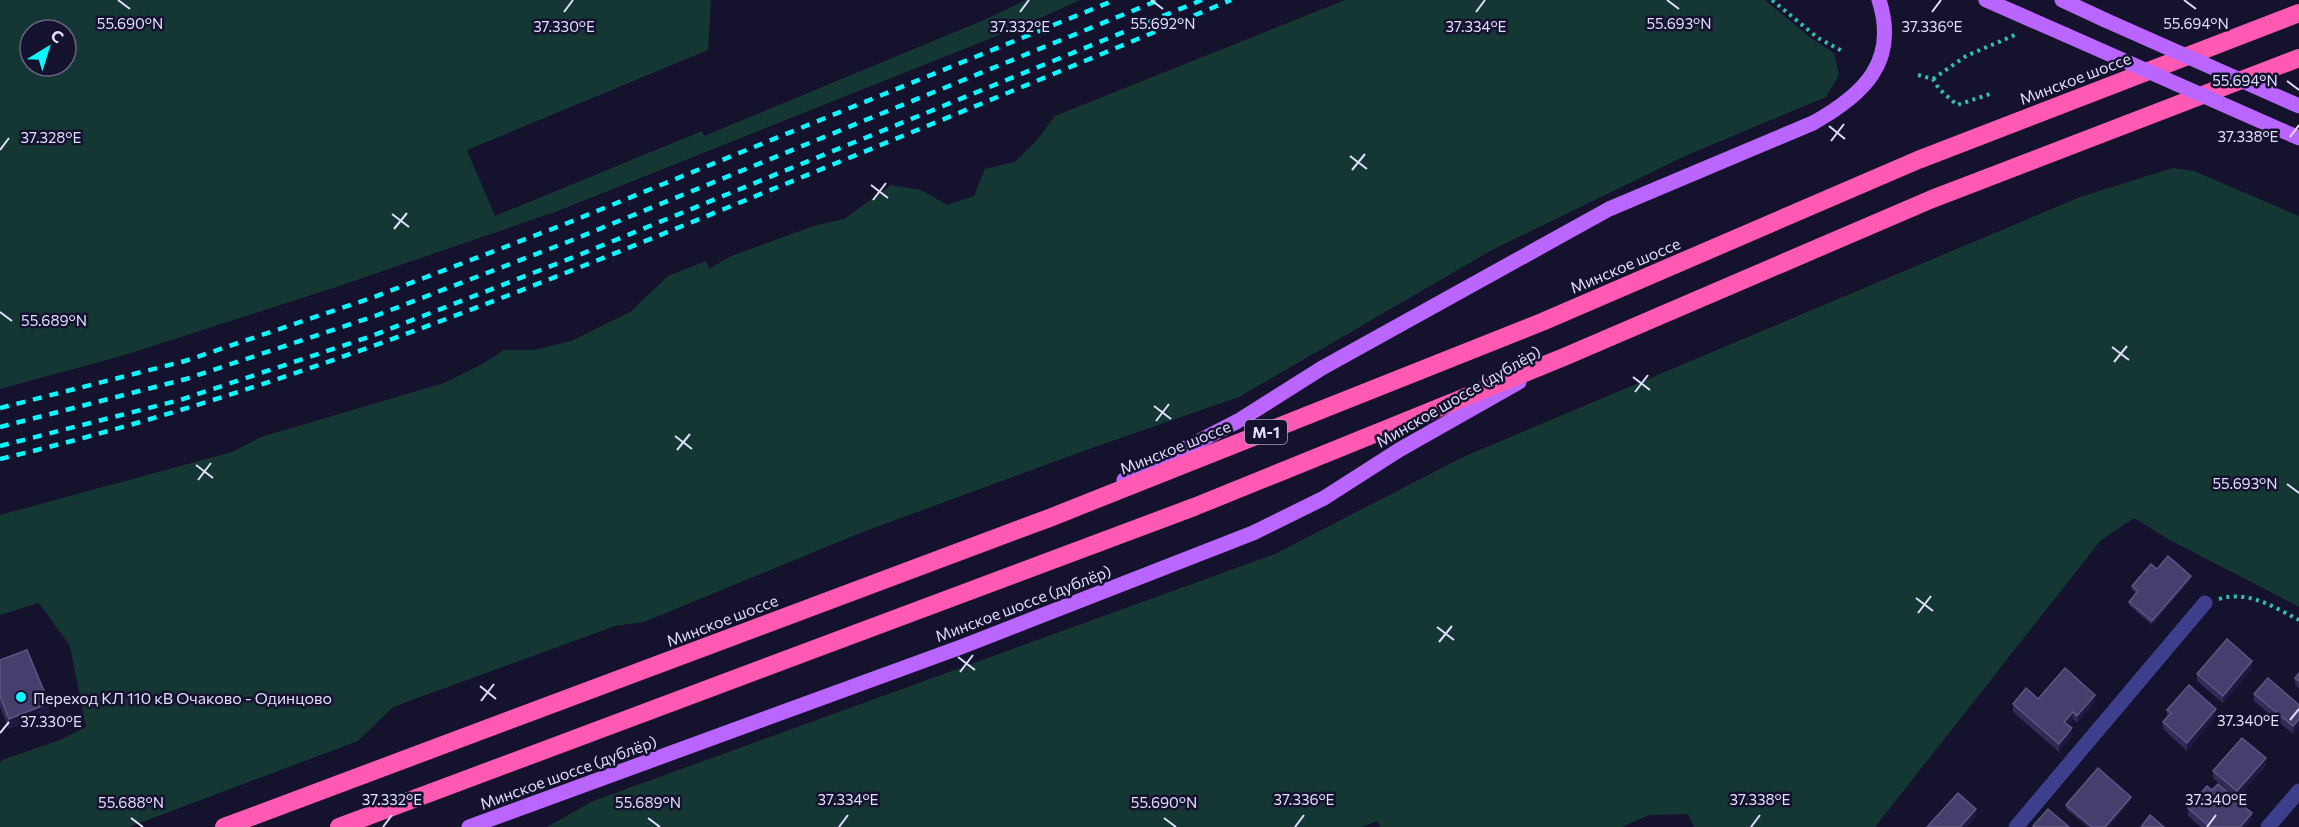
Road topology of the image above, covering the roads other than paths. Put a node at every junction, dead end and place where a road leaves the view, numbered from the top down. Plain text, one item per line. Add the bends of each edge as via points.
1 (1879, 0) edge
2 (1986, 0) edge
3 (2062, 0) edge
4 (2299, 14) edge
5 (2299, 58) edge
6 (2299, 106) edge
7 (2299, 138) edge
8 (1564, 357) junction
9 (1052, 517) junction
10 (2205, 603) road end
11 (2299, 791) edge
12 (503, 821) edge
13 (224, 827) edge
14 (339, 827) edge
15 (469, 827) edge
16 (2016, 827) edge
17 (2268, 827) edge

1 - 9 main road via 1886,34 1880,62 1866,85 1839,108 1813,123 1609,209 1322,368 1238,421
2 - 7 main road, bridge
3 - 6 main road, bridge
4 - 9 highway, Минское шоссе / М-1 via 1918,159 1542,322
5 - 8 highway, М-1 via 1932,199
8 - 12 main road, Минское шоссе (дублёр) via 1399,450 1324,498 1254,533
8 - 14 highway, М-1 via 1194,507
9 - 13 highway, Минское шоссе / М-1
10 - 16 street
11 - 17 street
12 - 15 main road, Минское шоссе (дублёр)

